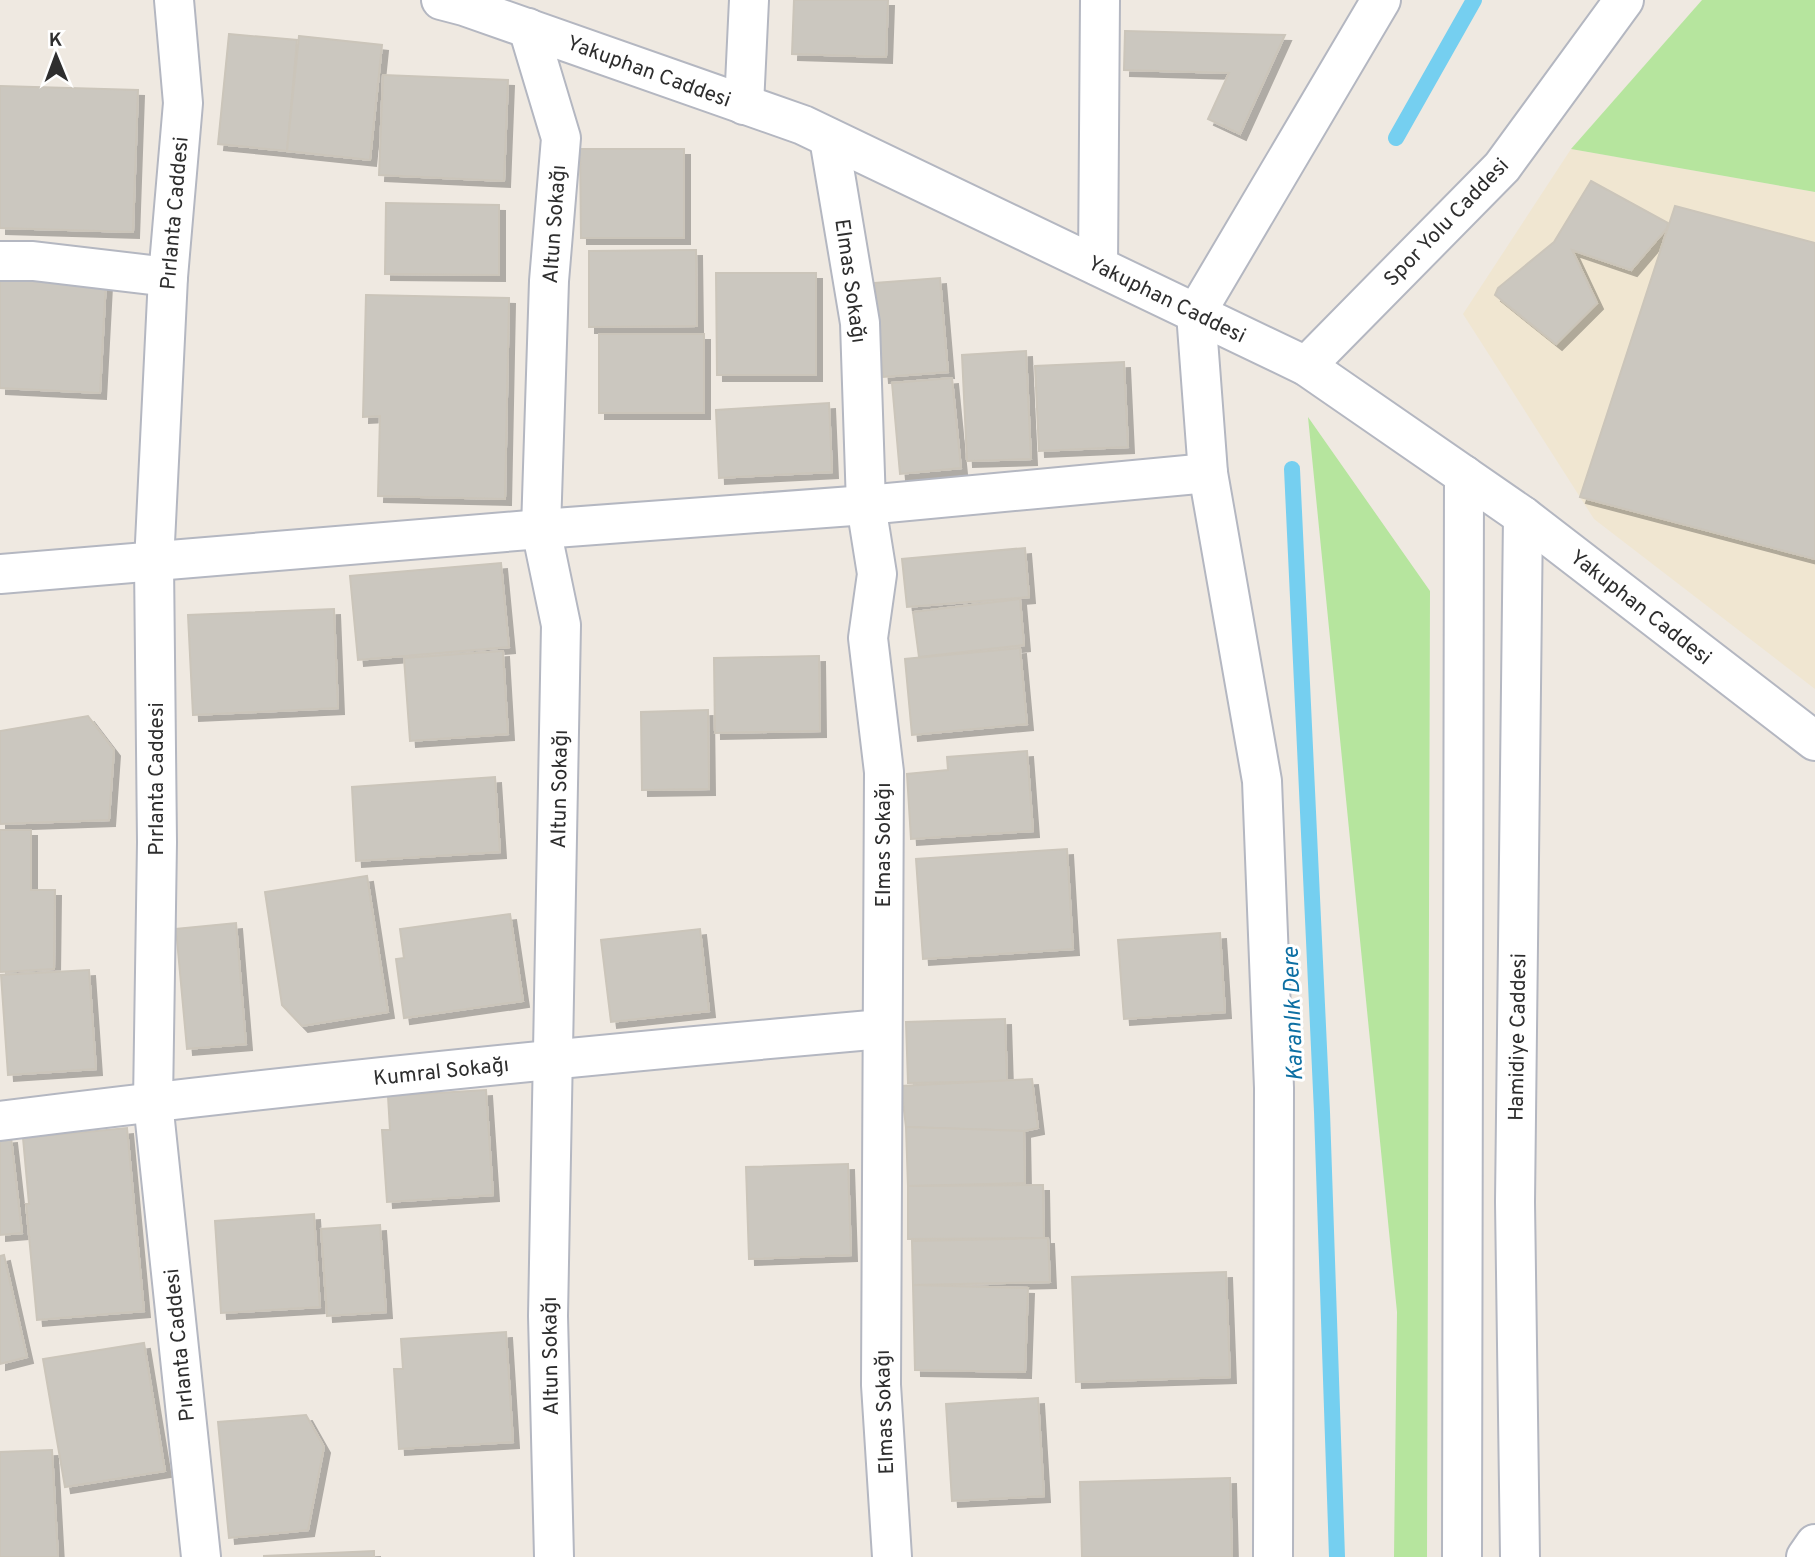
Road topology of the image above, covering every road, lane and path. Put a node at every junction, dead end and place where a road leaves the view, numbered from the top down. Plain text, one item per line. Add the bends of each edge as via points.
1 (174, 0) edge
2 (441, 0) edge
3 (749, 0) edge
4 (1100, 0) edge
5 (1381, 0) edge
6 (1624, 0) edge
7 (528, 28) junction
8 (744, 105) junction
9 (829, 138) junction
10 (0, 261) edge
11 (1098, 266) junction
12 (168, 277) junction
13 (1196, 313) junction
14 (1306, 366) junction
15 (1208, 473) junction
16 (1464, 475) junction
17 (866, 505) junction
18 (1523, 516) junction
19 (541, 529) junction
20 (154, 563) junction
21 (0, 574) edge
22 (1815, 741) edge
23 (882, 1029) junction
24 (553, 1059) junction
25 (153, 1102) junction
26 (0, 1121) edge
27 (1815, 1544) edge
28 (201, 1557) edge
29 (554, 1557) edge
30 (892, 1557) edge
31 (1273, 1557) edge
32 (1462, 1557) edge
33 (1520, 1557) edge
34 (1806, 1557) edge

1 - 12 street, Pırlanta Caddesi via 183,103
2 - 7 street, Yakuphan Caddesi
3 - 8 street
4 - 11 street
5 - 13 street
6 - 14 street, Spor Yolu Caddesi via 1502,167
7 - 8 street, Yakuphan Caddesi
7 - 19 street, Altun Sokağı via 561,138 549,281
8 - 9 street, Yakuphan Caddesi
9 - 11 street, Yakuphan Caddesi
9 - 17 street, Elmas Sokağı via 860,324
10 - 12 street
11 - 13 street, Yakuphan Caddesi
12 - 20 street, Pırlanta Caddesi
13 - 14 street, Yakuphan Caddesi
13 - 15 street
14 - 16 street, Yakuphan Caddesi
15 - 17 street
15 - 31 street via 1262,781 1274,1088
16 - 18 street, Yakuphan Caddesi
16 - 32 street
17 - 19 street
17 - 23 street, Elmas Sokağı via 877,574 868,638 884,772
18 - 22 street, Yakuphan Caddesi
18 - 33 street, Hamidiye Caddesi via 1515,1202
19 - 20 street
19 - 24 street, Altun Sokağı via 561,625
20 - 21 street
20 - 25 street, Pırlanta Caddesi via 157,842
23 - 24 street, Kumral Sokağı
23 - 30 street, Elmas Sokağı via 881,1385
24 - 25 street, Kumral Sokağı
24 - 29 street, Altun Sokağı via 548,1316
25 - 26 street, Kumral Sokağı
25 - 28 street, Pırlanta Caddesi
27 - 34 street

